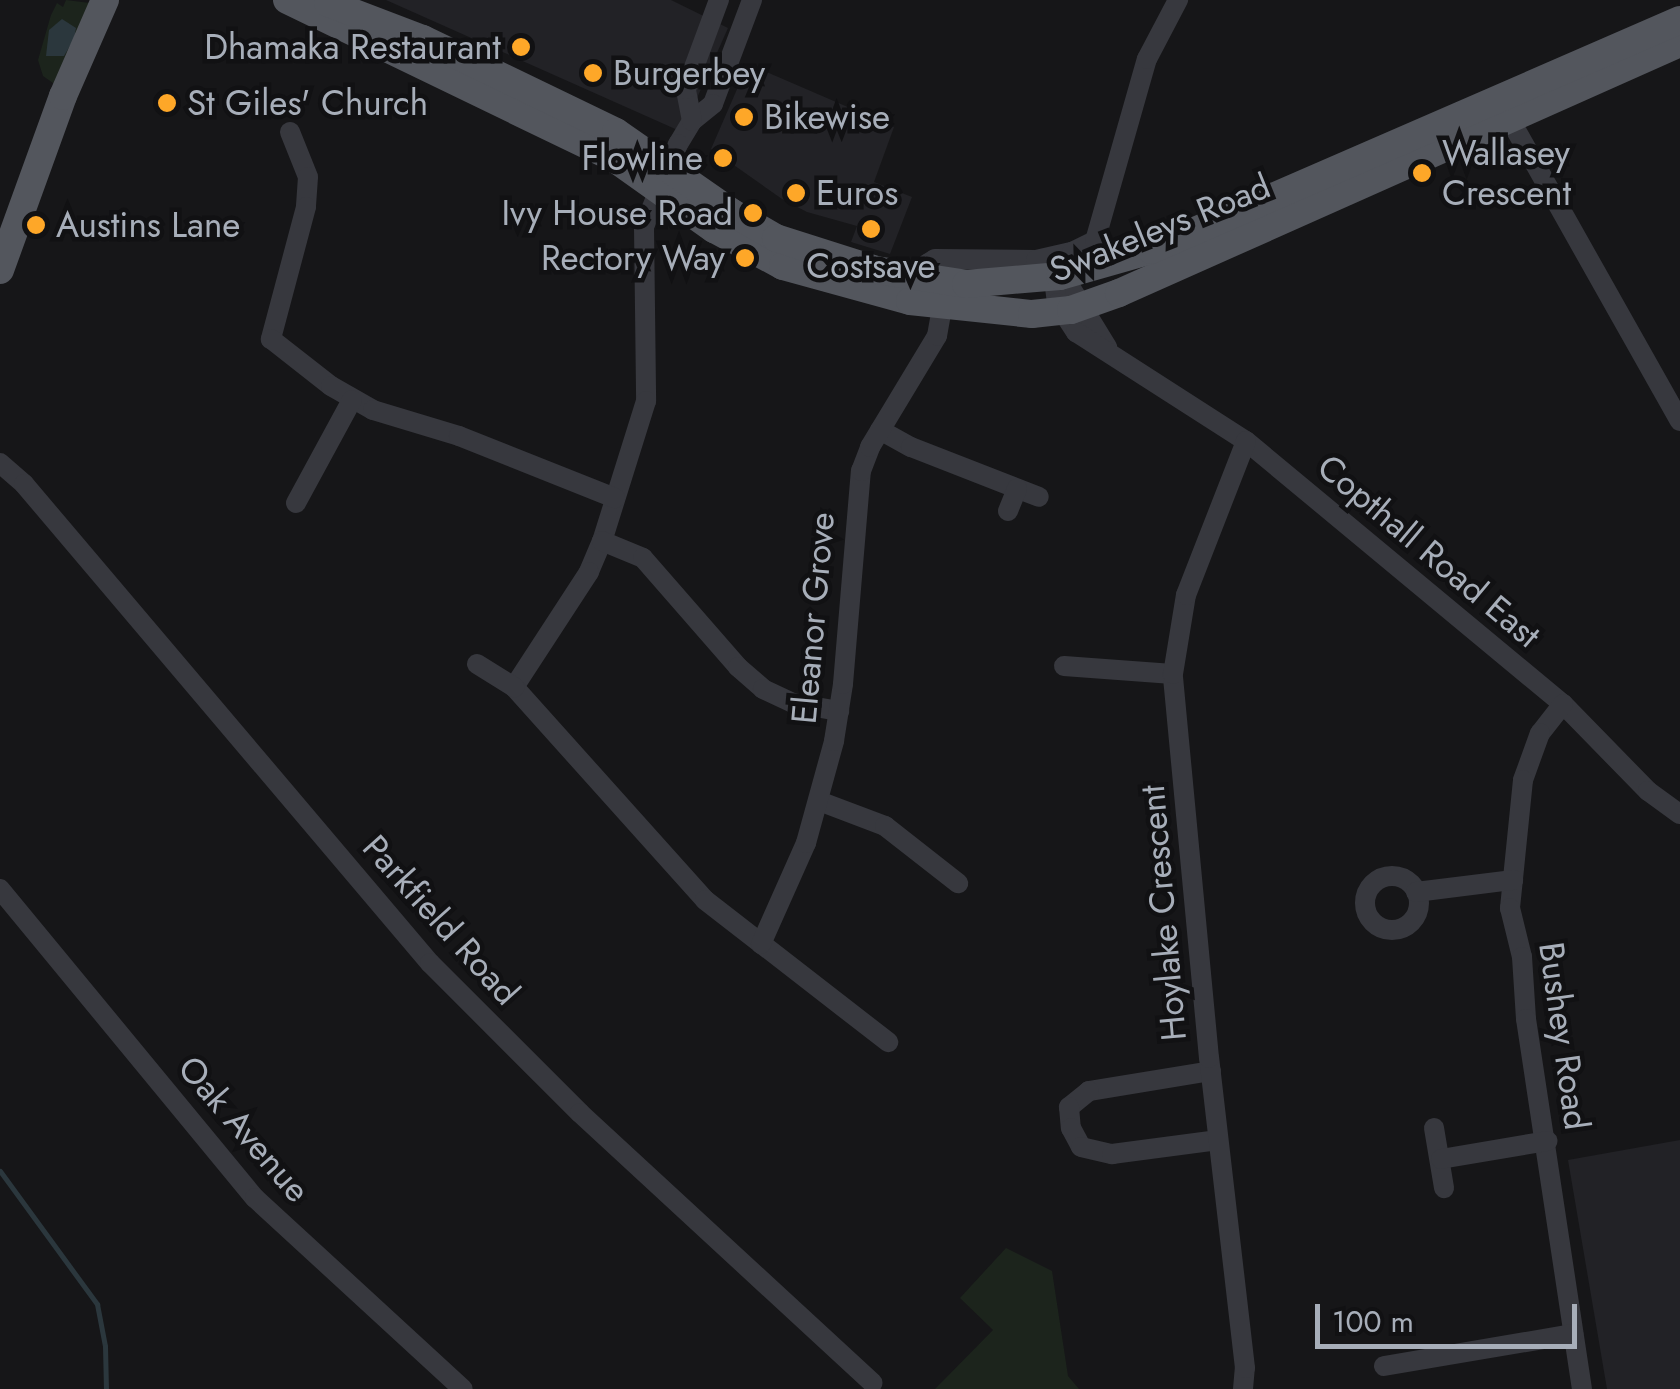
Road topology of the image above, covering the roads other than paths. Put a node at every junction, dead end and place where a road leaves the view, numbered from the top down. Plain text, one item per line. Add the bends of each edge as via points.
1 (106, 0) edge
2 (287, 0) edge
3 (317, 0) edge
4 (719, 0) edge
5 (752, 0) edge
6 (1178, 0) edge
7 (1680, 20) edge
8 (1680, 43) edge
9 (1503, 108) junction
10 (692, 121) junction
11 (290, 132) dead end
12 (665, 178) junction
13 (1057, 266) junction
14 (0, 269) edge
15 (942, 307) junction
16 (1072, 309) junction
17 (352, 400) junction
18 (1680, 421) edge
19 (880, 430) junction
20 (1246, 441) junction
21 (0, 463) edge
22 (1017, 489) junction
23 (615, 498) junction
24 (1040, 498) dead end
25 (296, 503) dead end
26 (1008, 511) dead end
27 (602, 540) junction
28 (476, 664) dead end
29 (1064, 666) dead end
30 (1173, 674) junction
31 (514, 687) junction
32 (1563, 704) junction
33 (839, 711) junction
34 (819, 801) junction
35 (1680, 814) edge
36 (1512, 880) junction
37 (958, 883) dead end
38 (0, 889) edge
39 (1416, 892) dead end
40 (762, 944) junction
41 (888, 1042) dead end
42 (1211, 1071) junction
43 (1434, 1128) dead end
44 (1218, 1140) junction
45 (1547, 1142) junction
46 (1441, 1159) junction
47 (1444, 1188) dead end
48 (1573, 1334) junction
49 (1384, 1366) dead end
50 (873, 1383) dead end
51 (464, 1389) edge
52 (1243, 1389) edge
53 (1582, 1389) edge

1 - 14 main road
2 - 12 main road, Swakeleys Road
3 - 12 main road, Swakeleys Road via 423,39 604,126
4 - 10 street via 686,88
5 - 10 street via 713,104
6 - 13 street via 1147,59 1095,241
7 - 9 main road, Swakeleys Road
8 - 9 main road, Swakeleys Road
9 - 13 main road, Swakeleys Road via 1151,250
9 - 16 main road, Swakeleys Road
9 - 18 street
10 - 12 street
11 - 17 street via 308,177 306,207 272,340
12 - 13 main road, Swakeleys Road via 776,238 925,280 992,284
12 - 15 main road, Swakeleys Road via 714,229 783,266
12 - 23 street via 643,234 646,401
13 - 16 street, Copthall Road East via 1075,289
15 - 16 main road, Swakeleys Road
15 - 19 street, Eleanor Grove via 937,336
16 - 20 street, Copthall Road East via 1120,358
17 - 23 street
17 - 25 street
19 - 22 street
19 - 33 street, Eleanor Grove via 858,482
20 - 30 street, Hoylake Crescent via 1186,595
20 - 32 street, Copthall Road East
21 - 50 street, Parkfield Road via 430,964 580,1113
22 - 24 street
22 - 26 street
23 - 27 street
27 - 31 street via 589,572
27 - 33 street via 643,558 764,689 793,703
28 - 31 street
29 - 30 street
30 - 42 street, Hoylake Crescent
31 - 40 street via 679,875
32 - 35 street, Copthall Road East via 1648,791
32 - 36 street, Bushey Road via 1540,733 1523,780
33 - 34 street, Eleanor Grove
34 - 37 street via 884,826
34 - 40 street, Eleanor Grove
36 - 39 street
36 - 45 street, Bushey Road via 1510,908
38 - 51 street, Oak Avenue via 255,1198
40 - 41 street
42 - 44 street, Hoylake Crescent
42 - 44 street via 1090,1091 1069,1108 1071,1128 1081,1147 1112,1154
43 - 46 street
44 - 52 street, Hoylake Crescent
45 - 46 street
45 - 48 street, Bushey Road
46 - 47 street
48 - 49 street
48 - 53 street, Bushey Road

